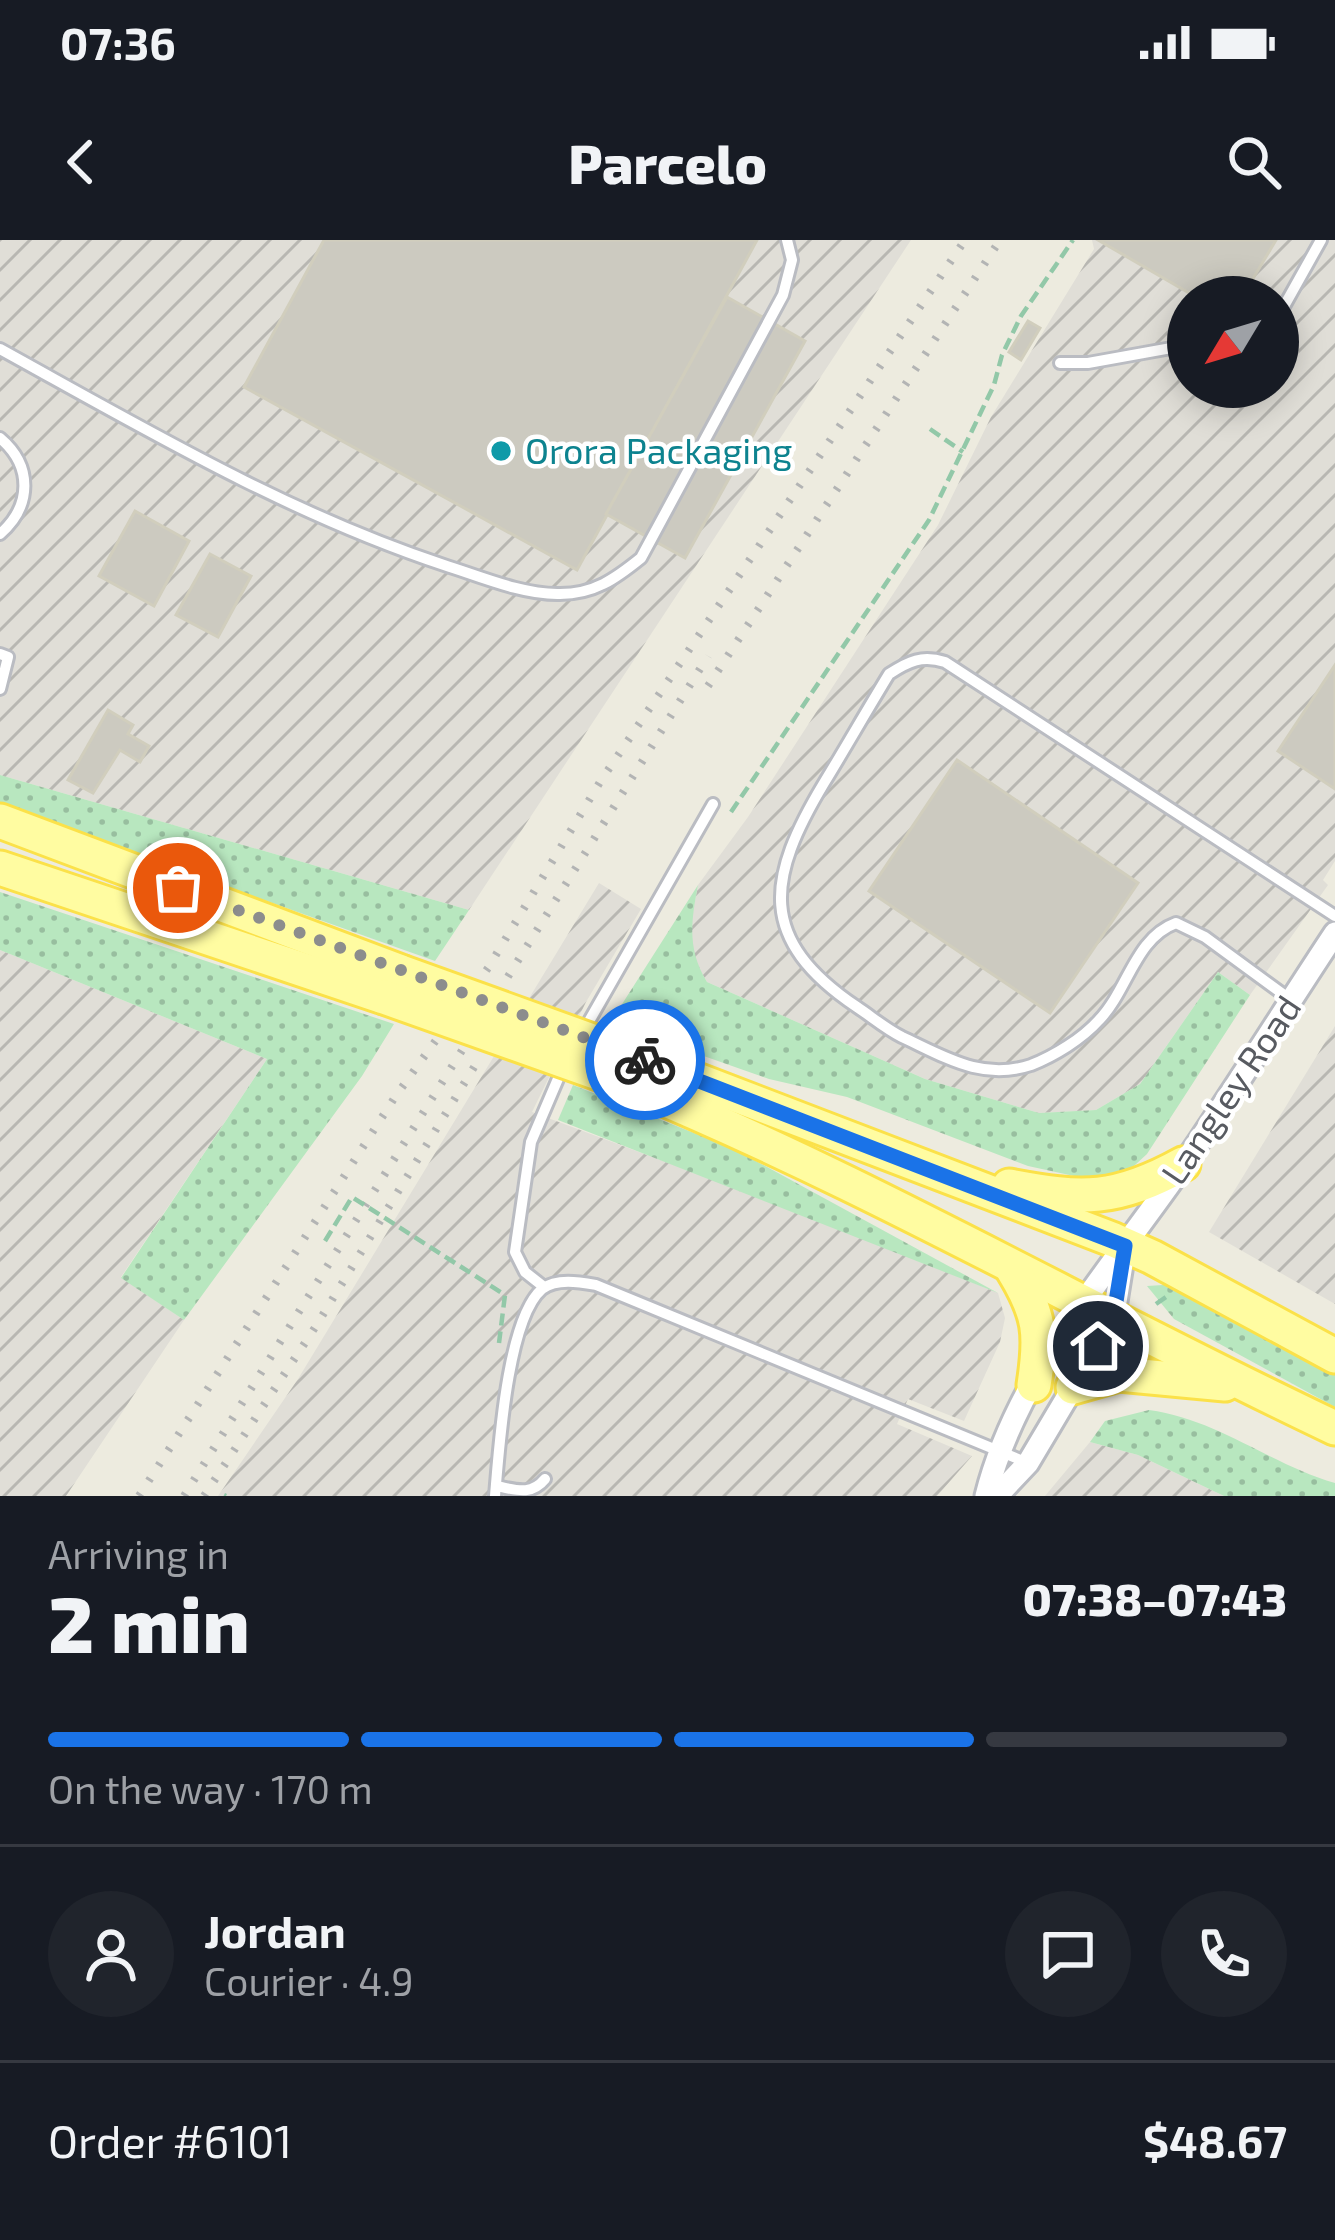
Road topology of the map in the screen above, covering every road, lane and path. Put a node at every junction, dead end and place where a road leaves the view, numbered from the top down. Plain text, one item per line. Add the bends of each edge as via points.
1 (788, 240) edge
2 (1073, 240) edge
3 (1321, 240) edge
4 (1299, 279) edge
5 (0, 349) edge
6 (1167, 349) edge
7 (1060, 363) dead end
8 (930, 429) dead end
9 (0, 438) edge
10 (963, 452) junction
11 (0, 534) edge
12 (0, 655) edge
13 (0, 689) edge
14 (713, 804) dead end
15 (0, 821) edge
16 (724, 823) dead end
17 (0, 868) edge
18 (1335, 916) edge
19 (1335, 933) edge
20 (392, 984) junction
21 (1291, 1000) junction
22 (634, 1071) junction
23 (1183, 1164) junction
24 (930, 1170) junction
25 (325, 1241) dead end
26 (1125, 1246) junction
27 (1013, 1270) junction
28 (544, 1287) junction
29 (1098, 1313) junction
30 (499, 1342) dead end
31 (1335, 1356) edge
32 (1241, 1384) junction
33 (1034, 1385) junction
34 (1073, 1387) junction
35 (1335, 1428) edge
36 (998, 1450) junction
37 (1028, 1463) junction
38 (545, 1479) dead end
39 (496, 1491) edge
40 (986, 1496) edge
41 (997, 1496) edge

1 - 5 lane via 783,296 640,558 584,592 554,595 480,577 330,523
2 - 10 path via 1022,316
3 - 4 lane
6 - 7 lane
8 - 10 path
9 - 11 lane via 26,480 22,508
10 - 16 path via 929,520
12 - 13 lane via 8,657
14 - 28 lane via 551,1089 531,1142 515,1252
15 - 20 main road
17 - 20 main road
18 - 21 lane via 931,657 889,674 794,834 782,870 790,940 806,967 894,1033 972,1070 1002,1071 1063,1049 1100,1020 1159,929 1176,922
19 - 21 street, Langley Road
20 - 22 main road, bridge
21 - 23 street, Langley Road
22 - 24 main road
22 - 27 main road
23 - 24 main road via 1142,1186 1088,1196
23 - 26 street, Langley Road
24 - 26 main road
25 - 30 path, bridge via 352,1197 505,1295
26 - 29 street, Langley Road
26 - 29 street, Langley Road
26 - 31 main road
27 - 29 main road
27 - 33 main road via 1039,1325
28 - 36 lane via 596,1285
28 - 39 lane via 518,1331
29 - 32 main road
29 - 33 street, Langley Road
29 - 34 street, Langley Road
32 - 34 main road via 1119,1374
32 - 35 main road
33 - 36 street, Langley Road
34 - 37 street, Langley Road
36 - 37 lane
36 - 40 street, Langley Road
37 - 41 street, Langley Road
38 - 39 lane via 525,1492

